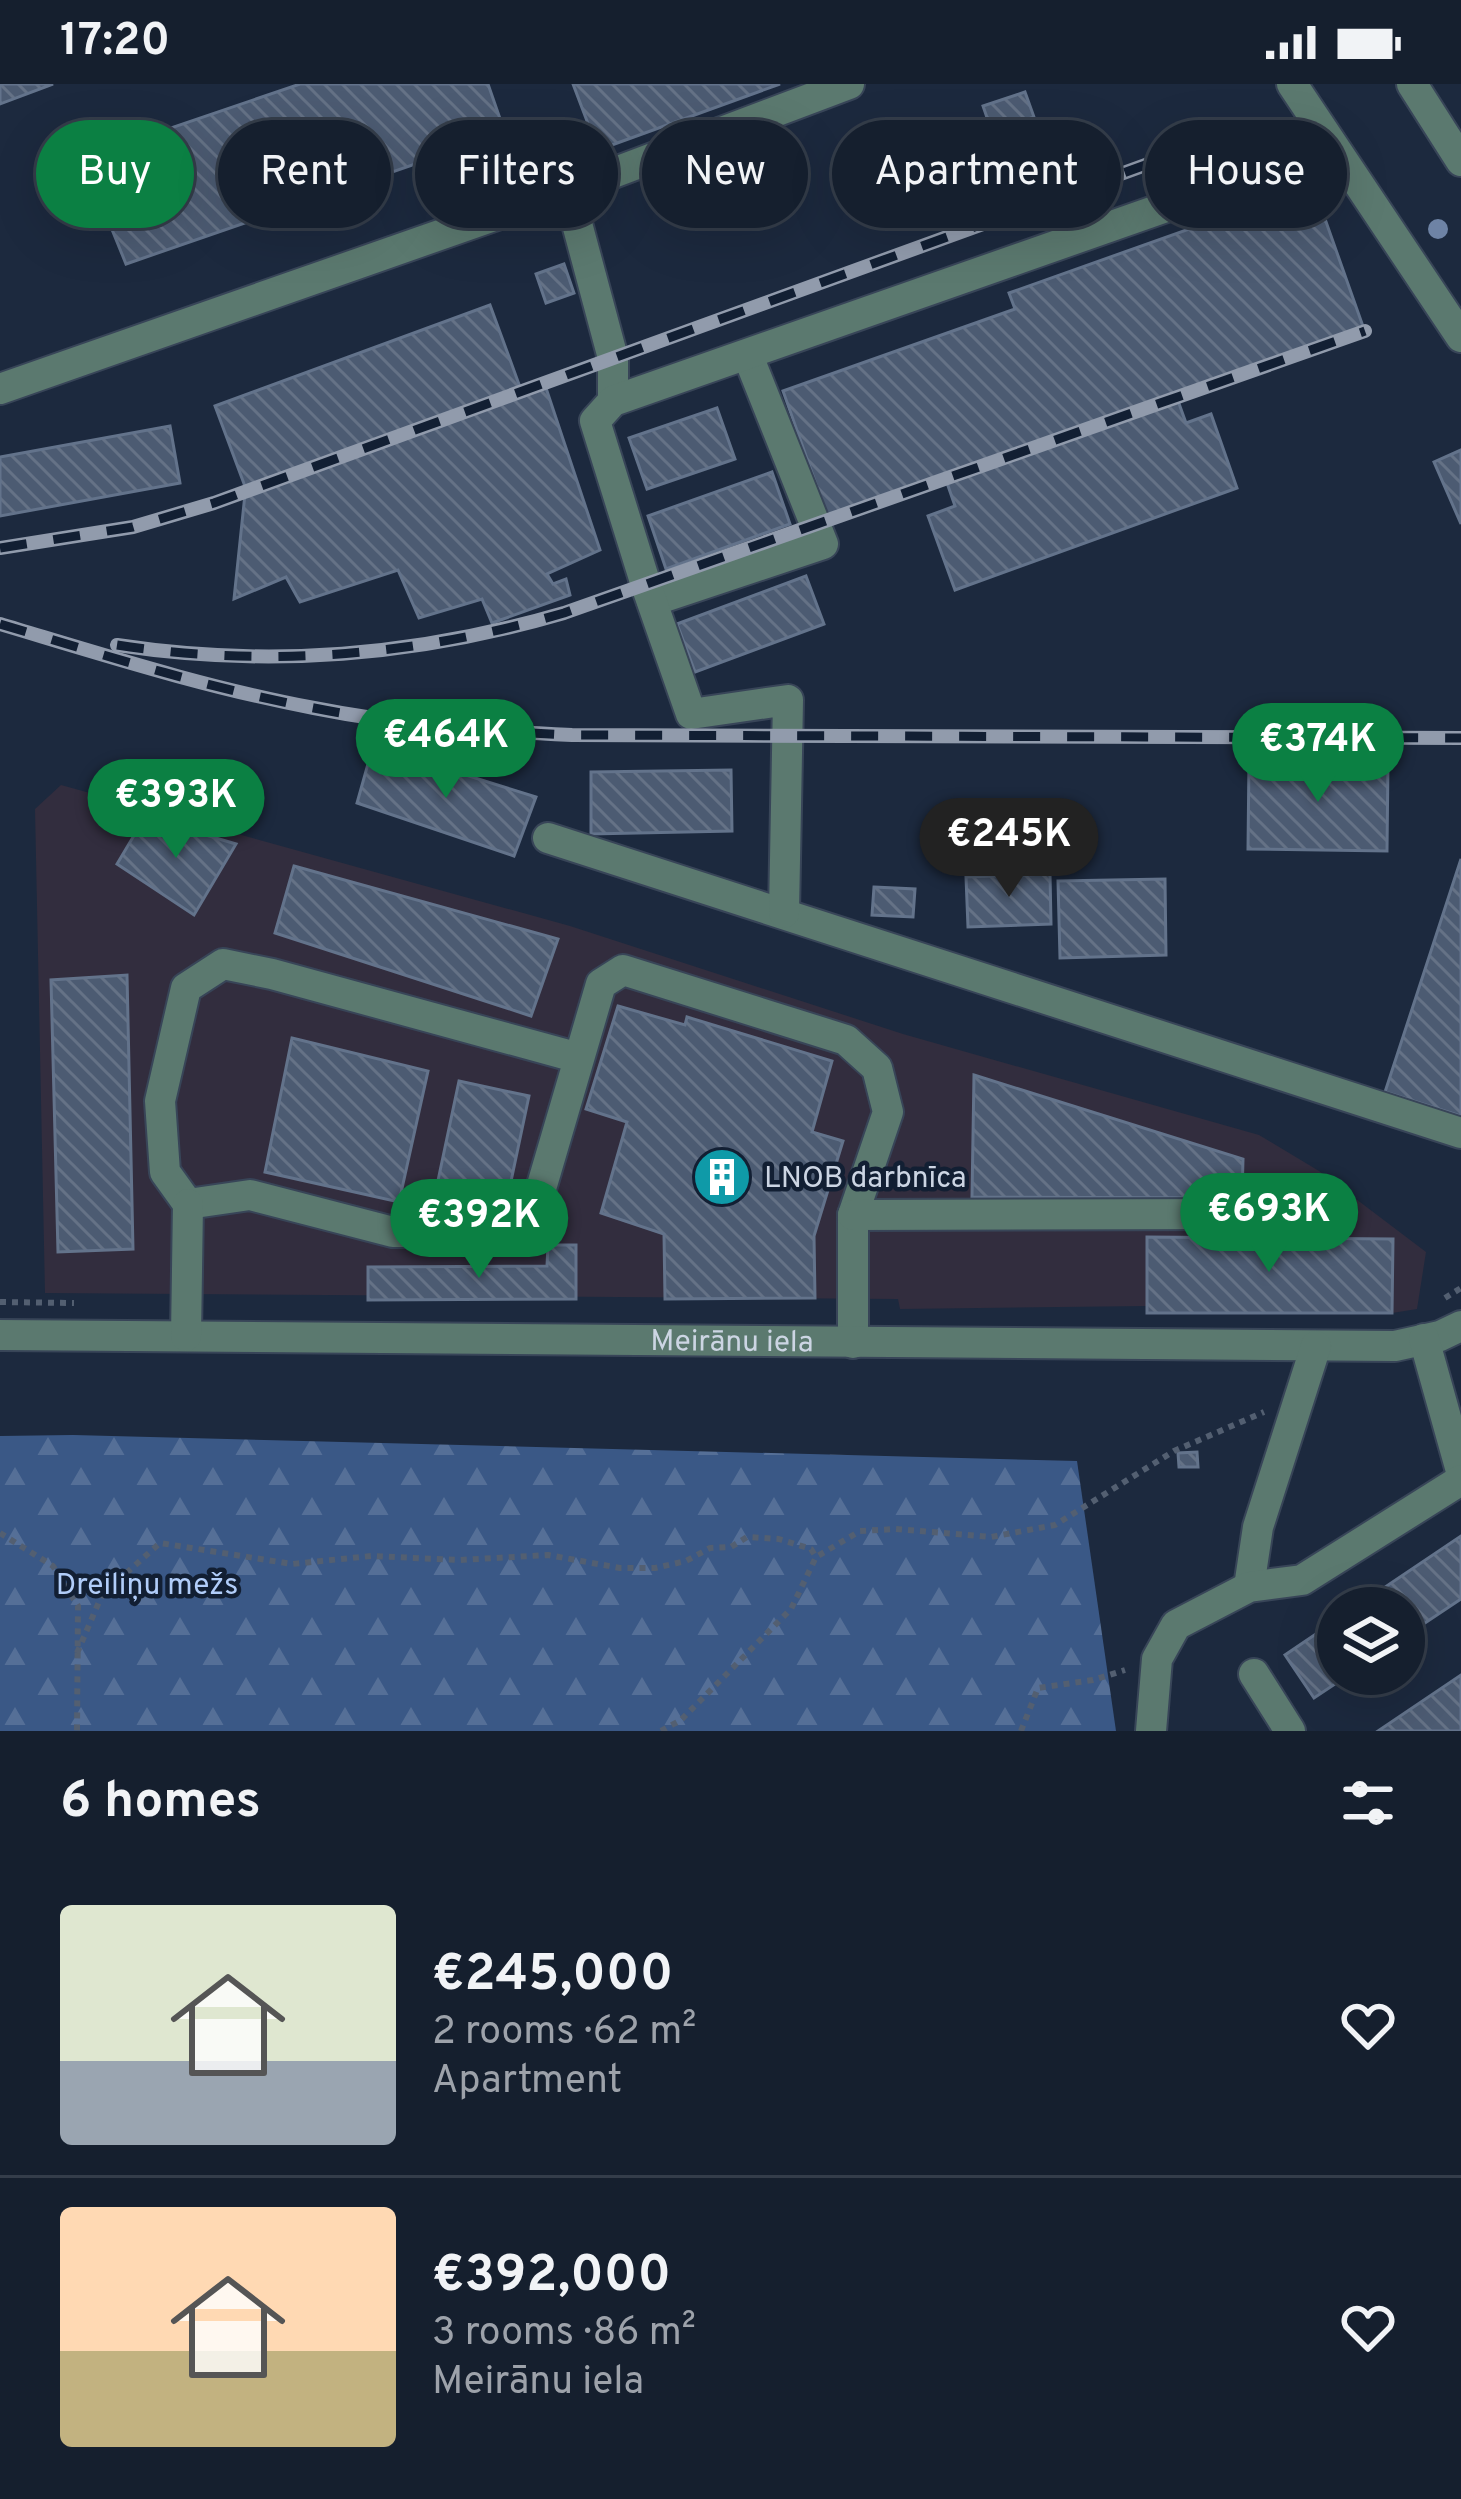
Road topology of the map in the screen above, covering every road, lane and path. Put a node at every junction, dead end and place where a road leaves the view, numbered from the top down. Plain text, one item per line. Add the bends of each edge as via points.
1 (849, 84) edge
2 (1292, 84) edge
3 (1424, 88) edge
4 (1316, 120) edge
5 (1461, 160) edge
6 (1347, 167) edge
7 (618, 171) edge
8 (1145, 215) edge
9 (460, 228) edge
10 (578, 228) edge
11 (1461, 337) edge
12 (748, 356) junction
13 (0, 389) edge
14 (613, 401) junction
15 (652, 601) junction
16 (548, 838) dead end
17 (784, 914) junction
18 (579, 1058) junction
19 (1461, 1132) edge
20 (188, 1204) junction
21 (1246, 1214) dead end
22 (854, 1215) junction
23 (1460, 1328) edge
24 (0, 1335) edge
25 (186, 1336) junction
26 (1424, 1340) junction
27 (853, 1343) junction
28 (1316, 1346) junction
29 (1297, 1408) junction
30 (1461, 1476) edge
31 (0, 1533) edge
32 (816, 1557) junction
33 (1249, 1587) junction
34 (77, 1653) junction
35 (1157, 1659) junction
36 (1254, 1674) dead end
37 (77, 1731) edge
38 (661, 1731) edge
39 (1022, 1731) edge
40 (1151, 1731) edge
41 (1290, 1731) edge

1 - 7 street
2 - 4 street
3 - 5 street
6 - 11 street
8 - 12 street
9 - 13 street
10 - 14 street via 613,358
12 - 14 street
12 - 15 street via 823,544
14 - 15 street via 595,421
15 - 17 street via 691,714 788,700
16 - 17 street
17 - 19 street
18 - 20 street via 528,1233 393,1232 250,1196
18 - 20 street via 223,964 185,988 160,1101 165,1172
18 - 22 street via 601,984 623,970 846,1040 877,1068 888,1112
20 - 25 street
21 - 22 street
22 - 27 street
23 - 26 street, Meirānu iela
24 - 25 street, Meirānu iela
25 - 27 street, Meirānu iela
26 - 28 street, Meirānu iela
26 - 30 street
27 - 28 street, Meirānu iela
28 - 29 street
29 - 32 path via 1257,1414 1174,1450 1055,1525 991,1538 860,1531
29 - 33 street via 1258,1527
30 - 33 street via 1302,1580
31 - 34 path via 53,1566 78,1606
32 - 34 path via 778,1538 747,1538 655,1568 548,1555 292,1564 160,1543 102,1594
32 - 38 path via 790,1609
33 - 35 street via 1176,1625
34 - 37 path
35 - 39 path via 1038,1688
35 - 40 street
36 - 41 street

